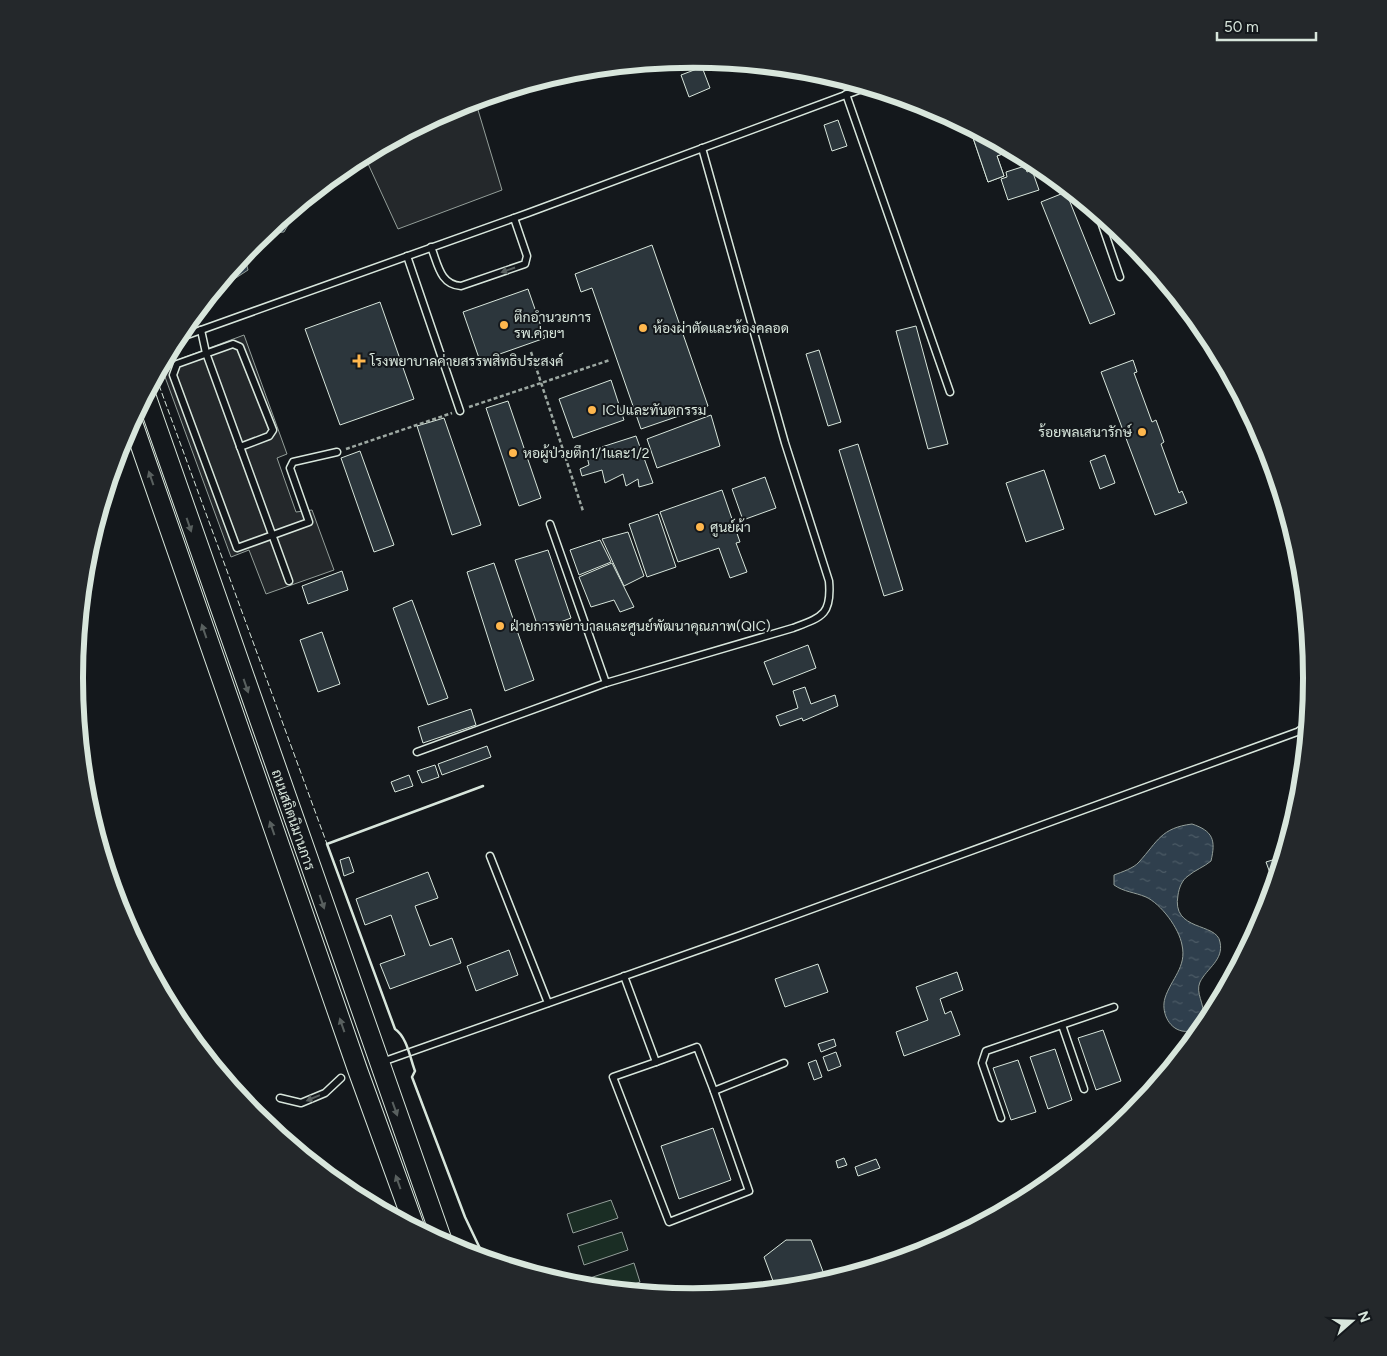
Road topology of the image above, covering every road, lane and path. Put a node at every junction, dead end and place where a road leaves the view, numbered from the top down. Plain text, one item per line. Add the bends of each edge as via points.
1 (858, 90) edge
2 (846, 94) junction
3 (702, 148) junction
4 (514, 218) junction
5 (1102, 225) edge
6 (431, 247) junction
7 (408, 256) junction
8 (1120, 277) dead end
9 (201, 330) junction
10 (189, 335) edge
11 (531, 352) dead end
12 (206, 353) junction
13 (610, 360) dead end
14 (541, 383) junction
15 (950, 392) dead end
16 (149, 403) edge
17 (460, 411) junction
18 (135, 431) edge
19 (240, 447) junction
20 (337, 452) joint
21 (583, 511) dead end
22 (550, 524) dead end
23 (272, 535) junction
24 (290, 581) dead end
25 (606, 683) junction
26 (1300, 730) joint
27 (1301, 734) edge
28 (417, 752) dead end
29 (490, 856) dead end
30 (624, 976) junction
31 (548, 1003) junction
32 (1114, 1007) dead end
33 (1062, 1025) junction
34 (656, 1062) junction
35 (378, 1063) junction
36 (784, 1063) dead end
37 (349, 1075) junction
38 (1084, 1089) dead end
39 (714, 1091) junction
40 (280, 1098) dead end
41 (1001, 1118) dead end
42 (411, 1220) edge
43 (439, 1233) edge

1 - 2 lane
2 - 3 lane
2 - 15 lane
3 - 4 lane
3 - 25 lane via 785,443 829,582 830,600 827,610 807,623
4 - 6 lane
4 -> 6 lane via 527,256 525,264 461,286 452,286 444,280
5 - 8 lane
6 - 7 lane
7 - 9 lane
7 - 17 lane
9 - 10 lane
9 - 12 lane
11 - 14 path
12 - 19 lane
12 - 19 lane via 233,344 240,347 273,430 269,436
12 - 23 lane via 178,364 173,376 237,548
13 - 14 path
14 - 17 path
14 - 21 path
16 -> 35 main road, ถนนสถิตนิมานการ
17 - 20 path
37 -> 18 main road, ถนนสถิตนิมานการ
19 - 23 lane
20 - 23 lane via 293,462 290,468 309,522
22 - 25 lane
23 - 24 lane
25 - 28 lane
26 - 27 lane
26 - 30 lane
29 - 31 lane
30 - 31 lane
30 - 34 lane
31 - 35 lane
32 - 33 lane
33 - 38 lane
33 - 41 lane via 986,1051 982,1063
34 - 39 lane via 697,1047
34 - 39 lane via 613,1077 669,1222 749,1191
35 - 37 main road
35 -> 43 main road, ถนนสถิตนิมานการ
36 - 39 lane
37 -> 40 lane via 325,1093 300,1103
42 -> 37 main road, ถนนสถิตนิมานการ

